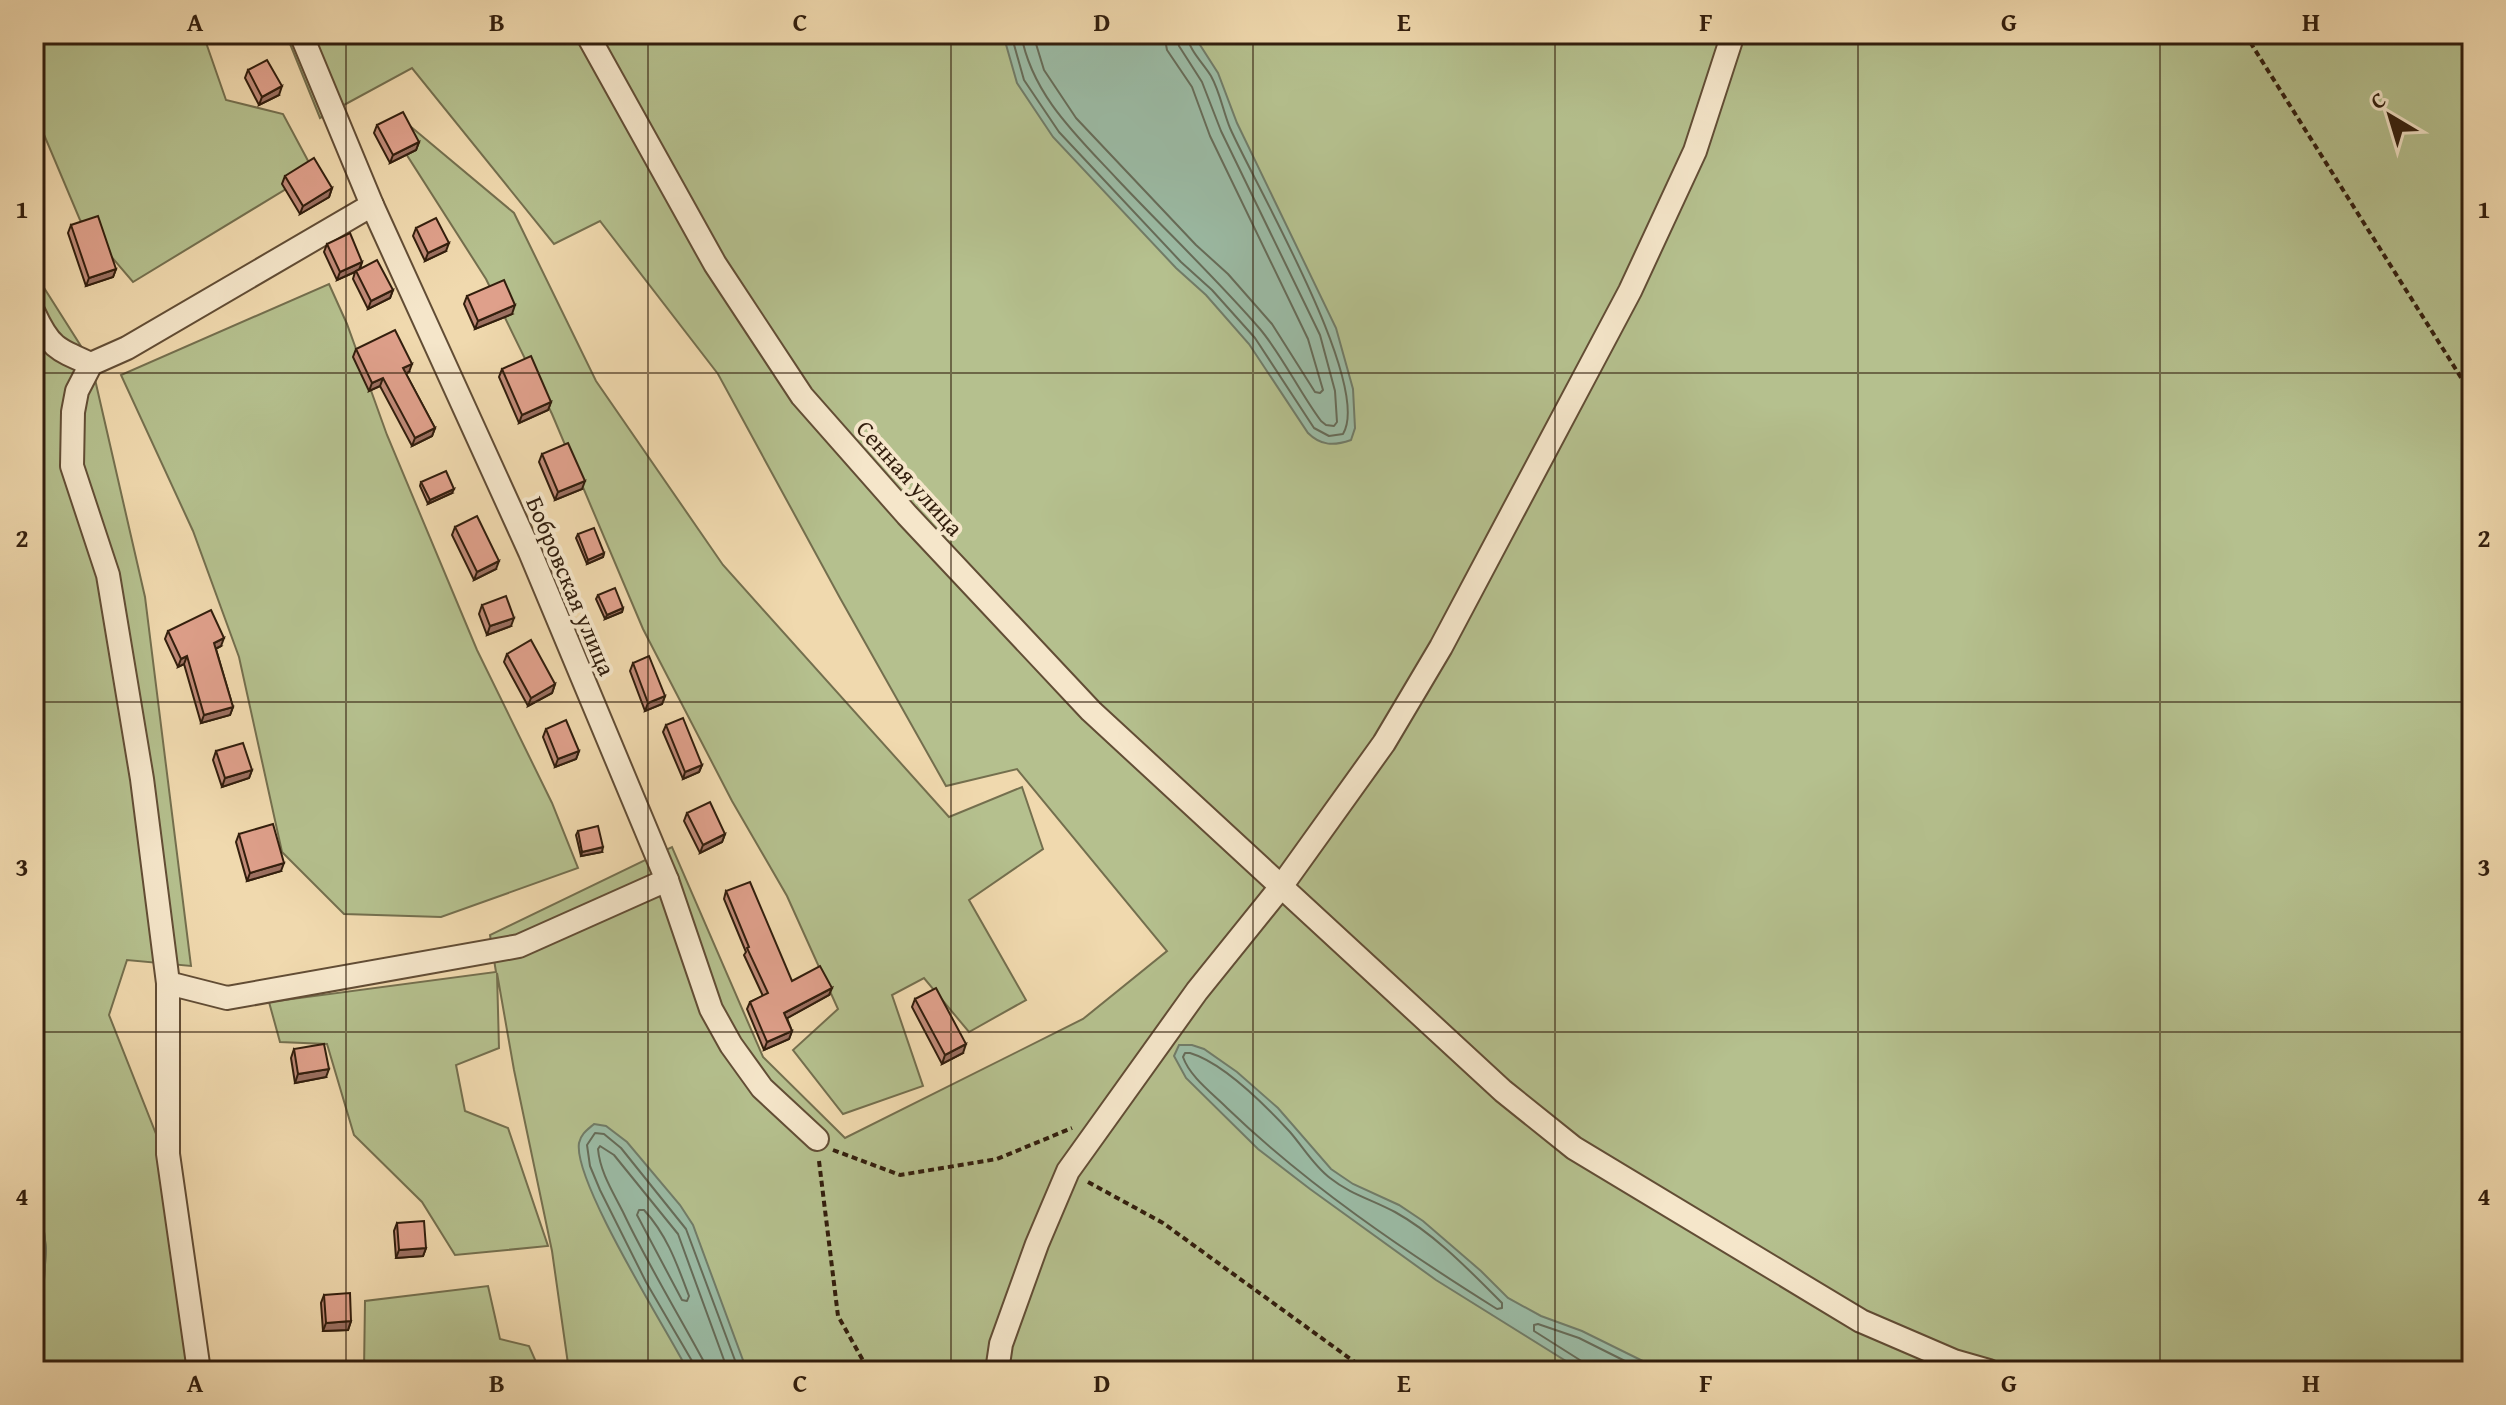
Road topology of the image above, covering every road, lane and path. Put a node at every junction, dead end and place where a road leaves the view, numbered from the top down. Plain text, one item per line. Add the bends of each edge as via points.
1 (301, 34) edge
2 (587, 34) edge
3 (1733, 34) edge
4 (2245, 34) edge
5 (372, 205) junction
6 (34, 313) edge
7 (91, 364) junction
8 (2472, 395) edge
9 (667, 880) junction
10 (1280, 888) junction
11 (168, 983) junction
12 (1111, 1112) junction
13 (817, 1139) junction
14 (1068, 1171) junction
15 (199, 1371) edge
16 (869, 1371) edge
17 (997, 1371) edge
18 (1367, 1371) edge
19 (1989, 1371) edge

1 - 5 street, Бобровская улица
2 - 10 street, Сенная улица via 715,264 802,396 1091,711
3 - 10 street via 1695,151 1623,304 1441,647 1384,743
4 - 8 path
5 - 7 street
5 - 9 street, Бобровская улица via 530,552
6 - 7 street via 58,351
7 - 11 street via 73,412 72,466 108,575
9 - 11 street via 519,946 227,998
9 - 13 street, Бобровская улица via 711,1009 731,1045 762,1088
10 - 12 street via 1197,991
10 - 19 street, Сенная улица via 1503,1091 1574,1148 1861,1321
11 - 15 street via 168,1154
12 - 13 path via 997,1159 900,1175
12 - 14 street
13 - 16 path via 838,1316
14 - 17 street via 1001,1344
14 - 18 path via 1163,1223

